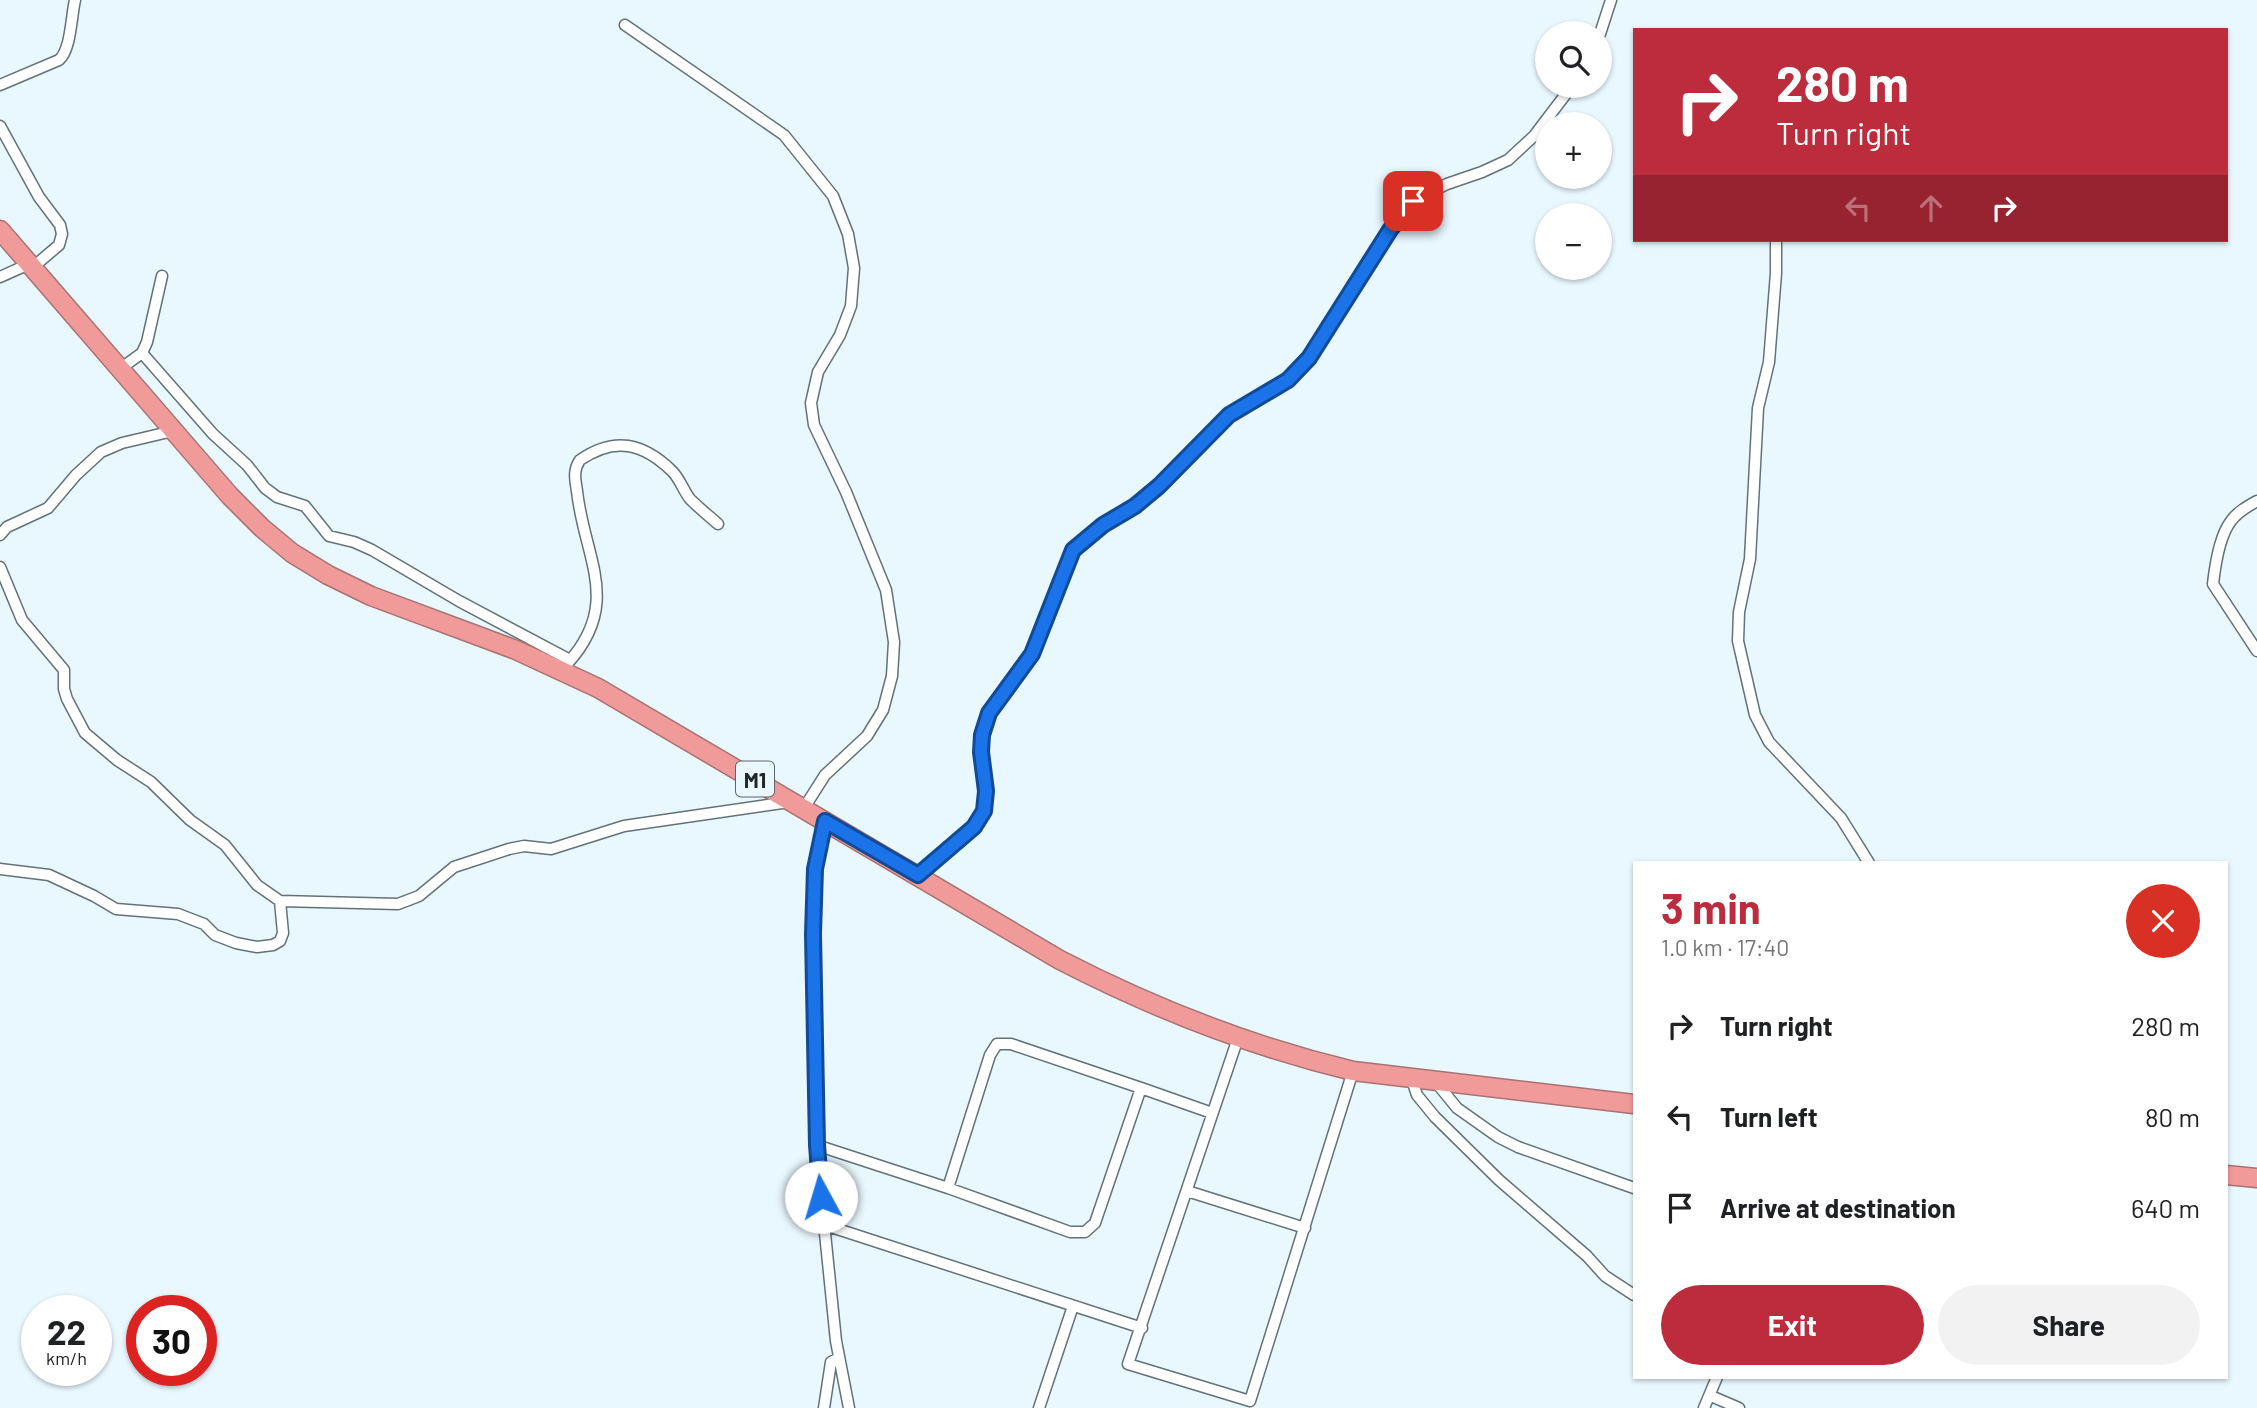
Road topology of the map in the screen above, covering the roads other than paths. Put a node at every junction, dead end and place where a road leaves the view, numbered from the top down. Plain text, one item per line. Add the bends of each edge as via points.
1 (75, 0) edge
2 (1611, 0) edge
3 (1604, 21) edge
4 (625, 24) dead end
5 (0, 85) edge
6 (1563, 98) edge
7 (0, 127) edge
8 (0, 230) edge
9 (1776, 242) edge
10 (31, 266) junction
11 (162, 276) dead end
12 (0, 277) edge
13 (142, 354) junction
14 (120, 369) junction
15 (173, 431) junction
16 (2257, 501) edge
17 (718, 524) dead end
18 (0, 535) edge
19 (0, 567) edge
20 (2257, 651) edge
21 (566, 664) junction
22 (798, 805) junction
23 (825, 821) junction
24 (1867, 861) edge
25 (0, 869) edge
26 (918, 875) junction
27 (280, 901) junction
28 (1238, 1038) junction
29 (1353, 1071) junction
30 (1411, 1077) junction
31 (1434, 1080) junction
32 (1141, 1088) junction
33 (1633, 1104) edge
34 (1212, 1112) junction
35 (817, 1145) junction
36 (2228, 1175) edge
37 (2257, 1178) edge
38 (948, 1188) junction
39 (1633, 1188) edge
40 (1187, 1191) junction
41 (825, 1225) junction
42 (1305, 1228) junction
43 (1633, 1294) edge
44 (1073, 1306) junction
45 (1142, 1328) junction
46 (839, 1358) junction
47 (1716, 1379) edge
48 (1711, 1396) junction
49 (1249, 1405) edge
50 (824, 1408) edge
51 (849, 1408) edge
52 (1039, 1408) edge
53 (1704, 1408) edge
54 (1739, 1408) edge

1 - 5 street via 65,55
2 - 3 street
4 - 22 street via 784,135 833,196 848,234 854,268 851,306 818,372 811,403 814,425 886,590 894,642 892,676 883,710 867,736
6 - 26 street via 1534,136 1508,160 1413,201 1309,358 1288,380 1229,415 1159,486 1073,550 1032,654 989,713 981,752 984,811 974,827
7 - 10 street via 60,225 59,245
8 - 10 highway, M1
9 - 24 street via 1769,362 1758,408 1750,559 1738,641 1755,715 1769,742 1841,818
10 - 12 street
10 - 14 highway, M1
11 - 13 street
13 - 14 street
13 - 21 street via 265,488 305,506 329,536 372,550
14 - 15 highway, M1
15 - 18 street via 101,452 48,508 7,527
15 - 21 highway, M1 via 262,528 328,575 371,596
16 - 20 street via 2229,522 2215,562 2213,584
17 - 21 street via 688,496 672,471 643,450 617,444 580,460 575,475 577,498 598,587 589,631
19 - 27 street via 22,620 64,670 67,699 85,733 225,845 257,885
21 - 22 highway, M1 via 598,688
22 - 23 highway, M1
22 - 27 street via 624,826 551,849 509,849 454,867 419,896 398,904
23 - 26 highway, M1
23 - 35 street via 815,869 813,934
25 - 27 street via 49,875 116,909 178,914 204,924 215,935 257,947 280,940
26 - 28 highway, M1 via 1116,989
28 - 29 highway, M1
28 - 34 street
29 - 30 highway, M1
29 - 42 street
30 - 31 highway, M1
30 - 43 street via 1429,1110 1499,1180 1605,1276
31 - 33 highway, M1
31 - 39 street via 1457,1108 1498,1137
32 - 34 street
32 - 38 street via 1095,1223 1085,1232 1070,1232
32 - 38 street via 1011,1044 997,1044
34 - 40 street
35 - 38 street
35 - 41 street
36 - 37 highway
40 - 42 street
40 - 45 street
41 - 44 street
41 - 46 street
42 - 49 street
44 - 45 street
44 - 52 street
45 - 49 street via 1128,1364
46 - 50 street via 831,1362
46 - 51 street
47 - 48 street
48 - 53 street
48 - 54 street

